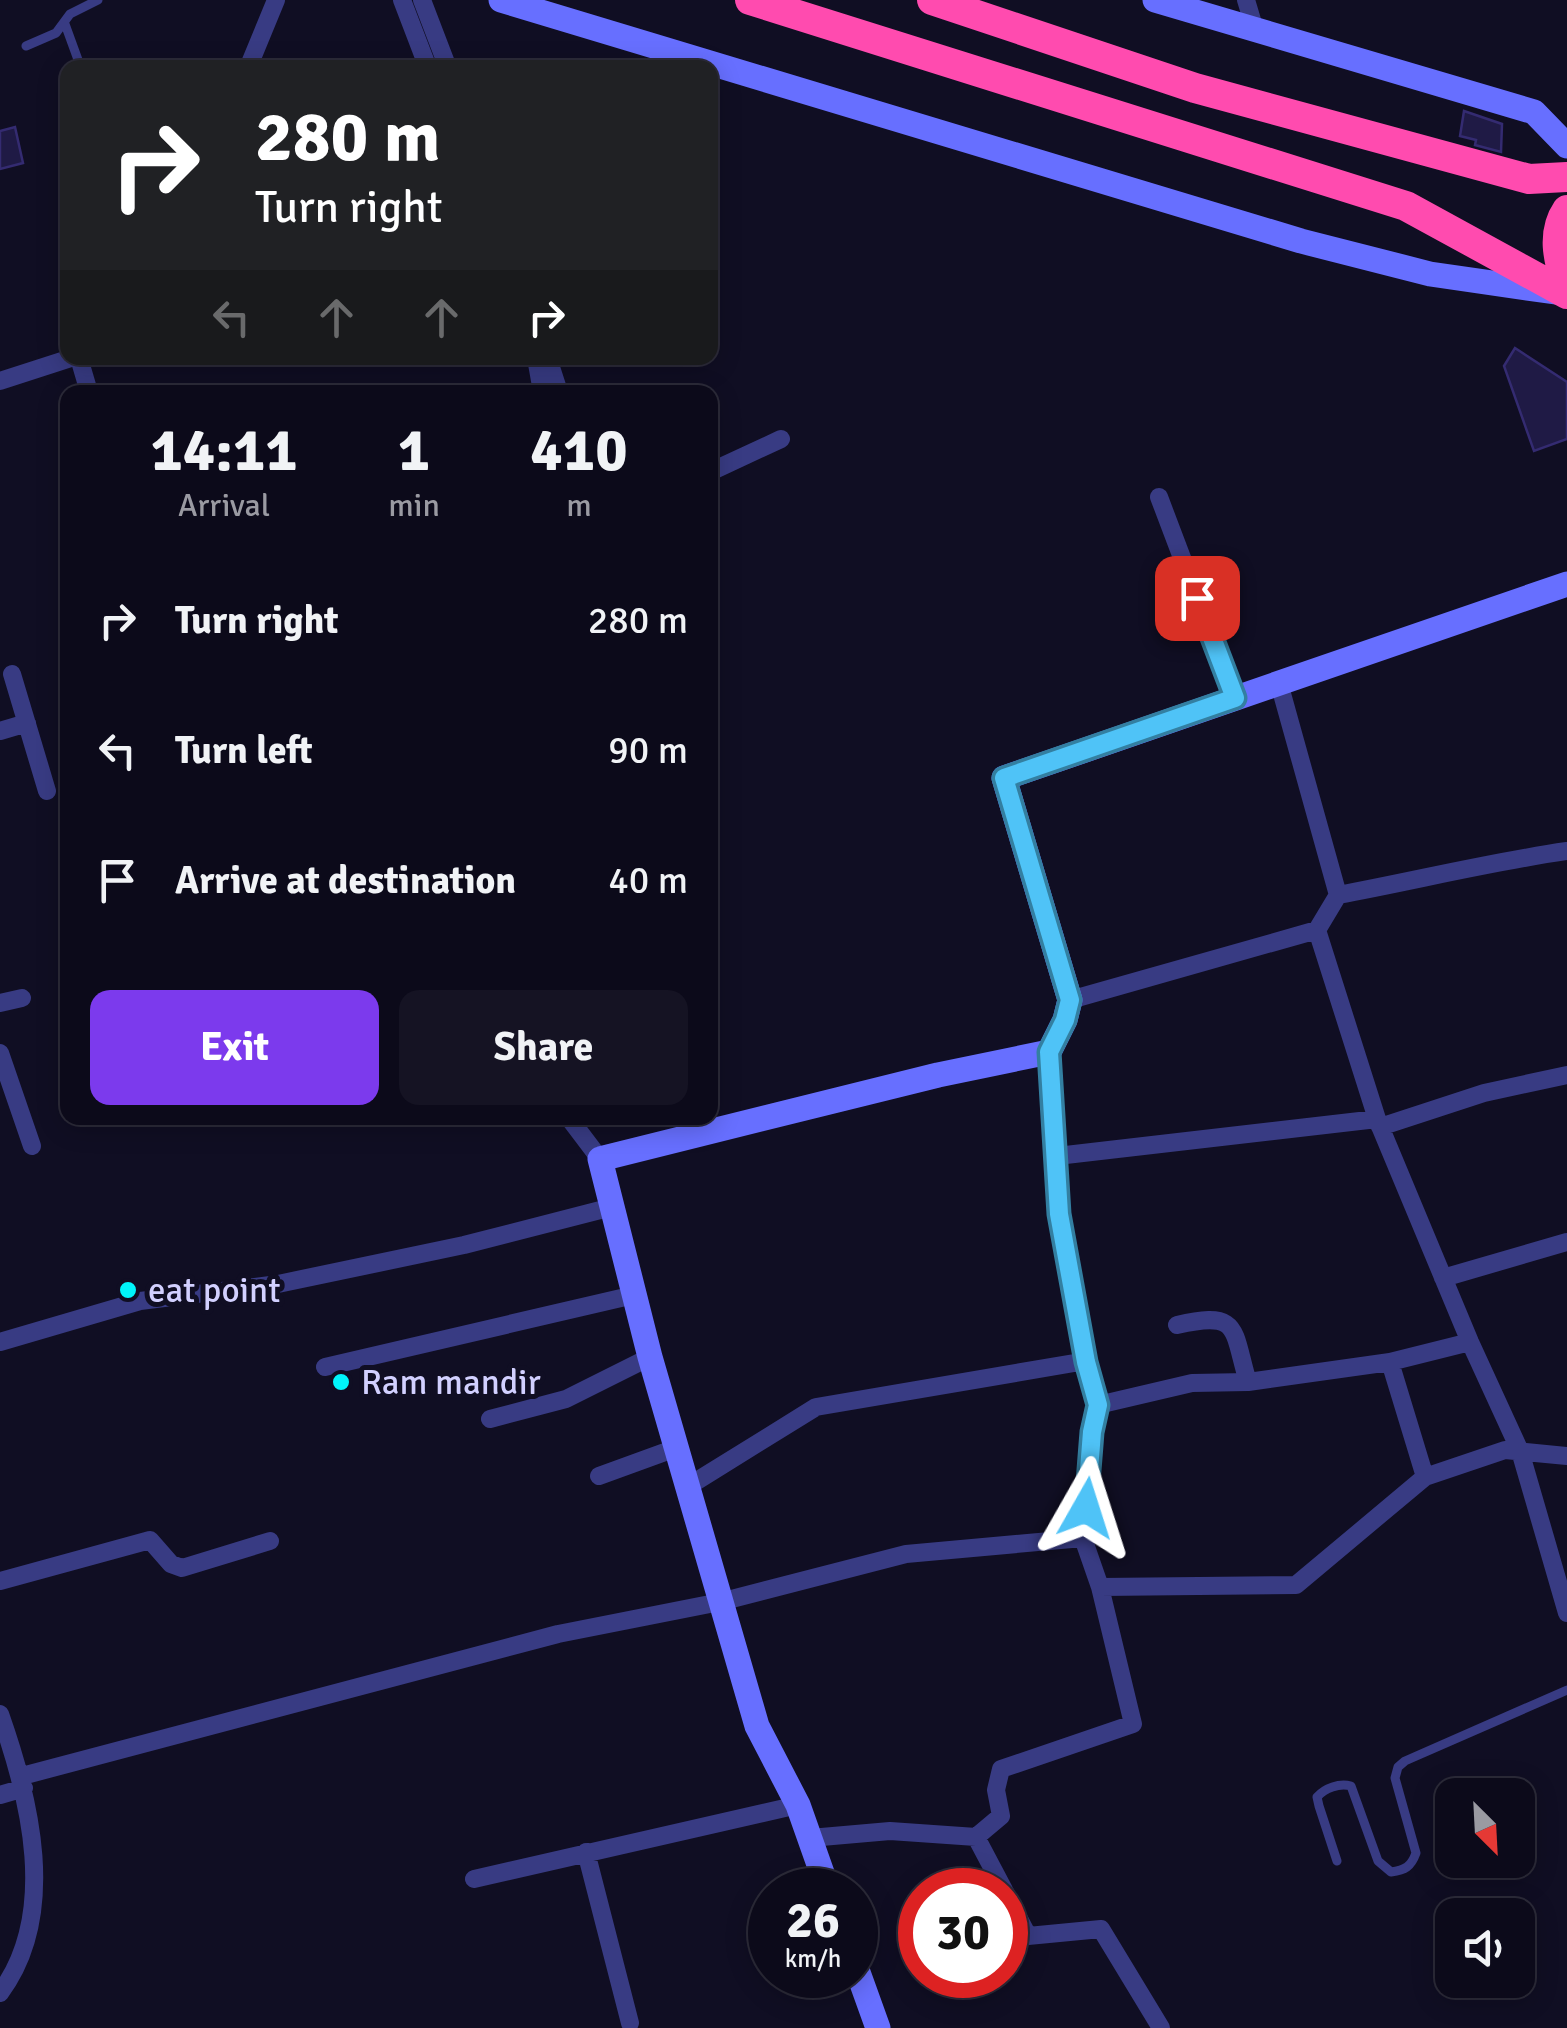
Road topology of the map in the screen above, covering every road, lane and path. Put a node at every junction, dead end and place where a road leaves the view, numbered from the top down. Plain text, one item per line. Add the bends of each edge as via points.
1 (98, 0) edge
2 (276, 0) edge
3 (402, 0) edge
4 (422, 0) edge
5 (501, 0) edge
6 (750, 0) edge
7 (932, 0) edge
8 (1155, 0) edge
9 (1246, 0) edge
10 (65, 24) junction
11 (1255, 30) junction
12 (26, 46) dead end
13 (78, 60) edge
14 (251, 60) edge
15 (425, 60) edge
16 (445, 60) edge
17 (700, 60) edge
18 (718, 65) edge
19 (1567, 146) edge
20 (1567, 177) edge
21 (1567, 210) edge
22 (1567, 293) edge
23 (60, 362) edge
24 (0, 381) edge
25 (781, 438) dead end
26 (718, 468) edge
27 (1159, 497) dead end
28 (1567, 584) edge
29 (12, 674) dead end
30 (1279, 683) junction
31 (1235, 698) junction
32 (27, 723) junction
33 (0, 731) edge
34 (47, 791) dead end
35 (1567, 850) edge
36 (1338, 895) junction
37 (1317, 930) junction
38 (22, 998) dead end
39 (1070, 1000) junction
40 (0, 1002) edge
41 (1049, 1052) junction
42 (0, 1053) edge
43 (1567, 1075) edge
44 (1378, 1123) junction
45 (575, 1125) edge
46 (32, 1146) dead end
47 (1057, 1156) junction
48 (600, 1159) junction
49 (612, 1207) junction
50 (1567, 1242) edge
51 (1443, 1278) junction
52 (634, 1295) junction
53 (1178, 1325) dead end
54 (0, 1342) edge
55 (1470, 1342) junction
56 (650, 1357) junction
57 (1086, 1362) junction
58 (1390, 1362) junction
59 (325, 1368) dead end
60 (1248, 1382) junction
61 (1098, 1405) junction
62 (490, 1419) dead end
63 (676, 1448) junction
64 (1520, 1451) junction
65 (1567, 1456) edge
66 (599, 1476) dead end
67 (1425, 1476) junction
68 (687, 1487) junction
69 (1082, 1538) junction
70 (270, 1542) dead end
71 (0, 1581) edge
72 (1100, 1587) junction
73 (720, 1602) junction
74 (1567, 1614) edge
75 (1567, 1690) edge
76 (0, 1714) edge
77 (23, 1782) junction
78 (0, 1794) edge
79 (798, 1804) junction
80 (976, 1837) junction
81 (810, 1838) junction
82 (586, 1852) junction
83 (1337, 1861) dead end
84 (820, 1868) edge
85 (992, 1868) edge
86 (474, 1879) dead end
87 (1028, 1936) edge
88 (0, 1993) edge
89 (867, 1998) edge
90 (630, 2023) dead end
91 (878, 2028) edge
92 (1160, 2028) edge

1 - 10 lane
2 - 14 street
3 - 15 street
4 - 16 street
5 - 17 street
6 - 22 highway via 1406,206
7 - 20 highway via 1195,88 1529,178
8 - 11 street
9 - 11 street
10 - 12 lane
10 - 13 lane
11 - 19 street via 1534,112
18 - 22 street via 1300,241 1430,274
21 - 22 highway via 1559,222 1558,252
23 - 24 street
25 - 26 street
27 - 31 street
28 - 30 street
29 - 32 street
30 - 31 street
30 - 36 street
31 - 39 street via 1004,778
32 - 33 street
32 - 34 street
35 - 36 street
36 - 37 street
37 - 39 street
37 - 44 street
38 - 40 street
39 - 41 street
41 - 47 street
41 - 48 street
42 - 46 street
43 - 44 street
44 - 47 street
44 - 51 street
45 - 48 street
47 - 57 street via 1059,1214
48 - 49 street
49 - 52 street
49 - 54 street via 278,1284 140,1301
50 - 51 street
51 - 55 street
52 - 56 street
52 - 59 street
53 - 60 street via 1225,1321
55 - 58 street
55 - 64 street
56 - 62 street via 566,1398
56 - 63 street
57 - 61 street
57 - 68 street via 816,1407
58 - 60 street
58 - 67 street
60 - 61 street via 1192,1382
61 - 69 street
63 - 66 street
63 - 68 street
64 - 65 street
64 - 67 street
64 - 74 street
67 - 72 street via 1296,1585
68 - 73 street
69 - 72 street
69 - 73 street via 906,1554
70 - 71 street via 182,1568 150,1540
72 - 80 street via 1132,1724 1001,1769 1001,1816
73 - 77 street via 558,1634
73 - 79 street via 757,1726
75 - 83 lane via 1405,1760 1395,1778 1416,1853 1401,1870 1391,1872 1378,1861 1351,1786 1320,1793 1318,1806
76 - 77 street
77 - 78 street
77 - 88 street via 34,1903
79 - 81 street
79 - 82 street
80 - 81 street via 890,1831
80 - 85 street
81 - 84 street
82 - 86 street
82 - 90 street
87 - 92 street via 1101,1929
89 - 91 street

